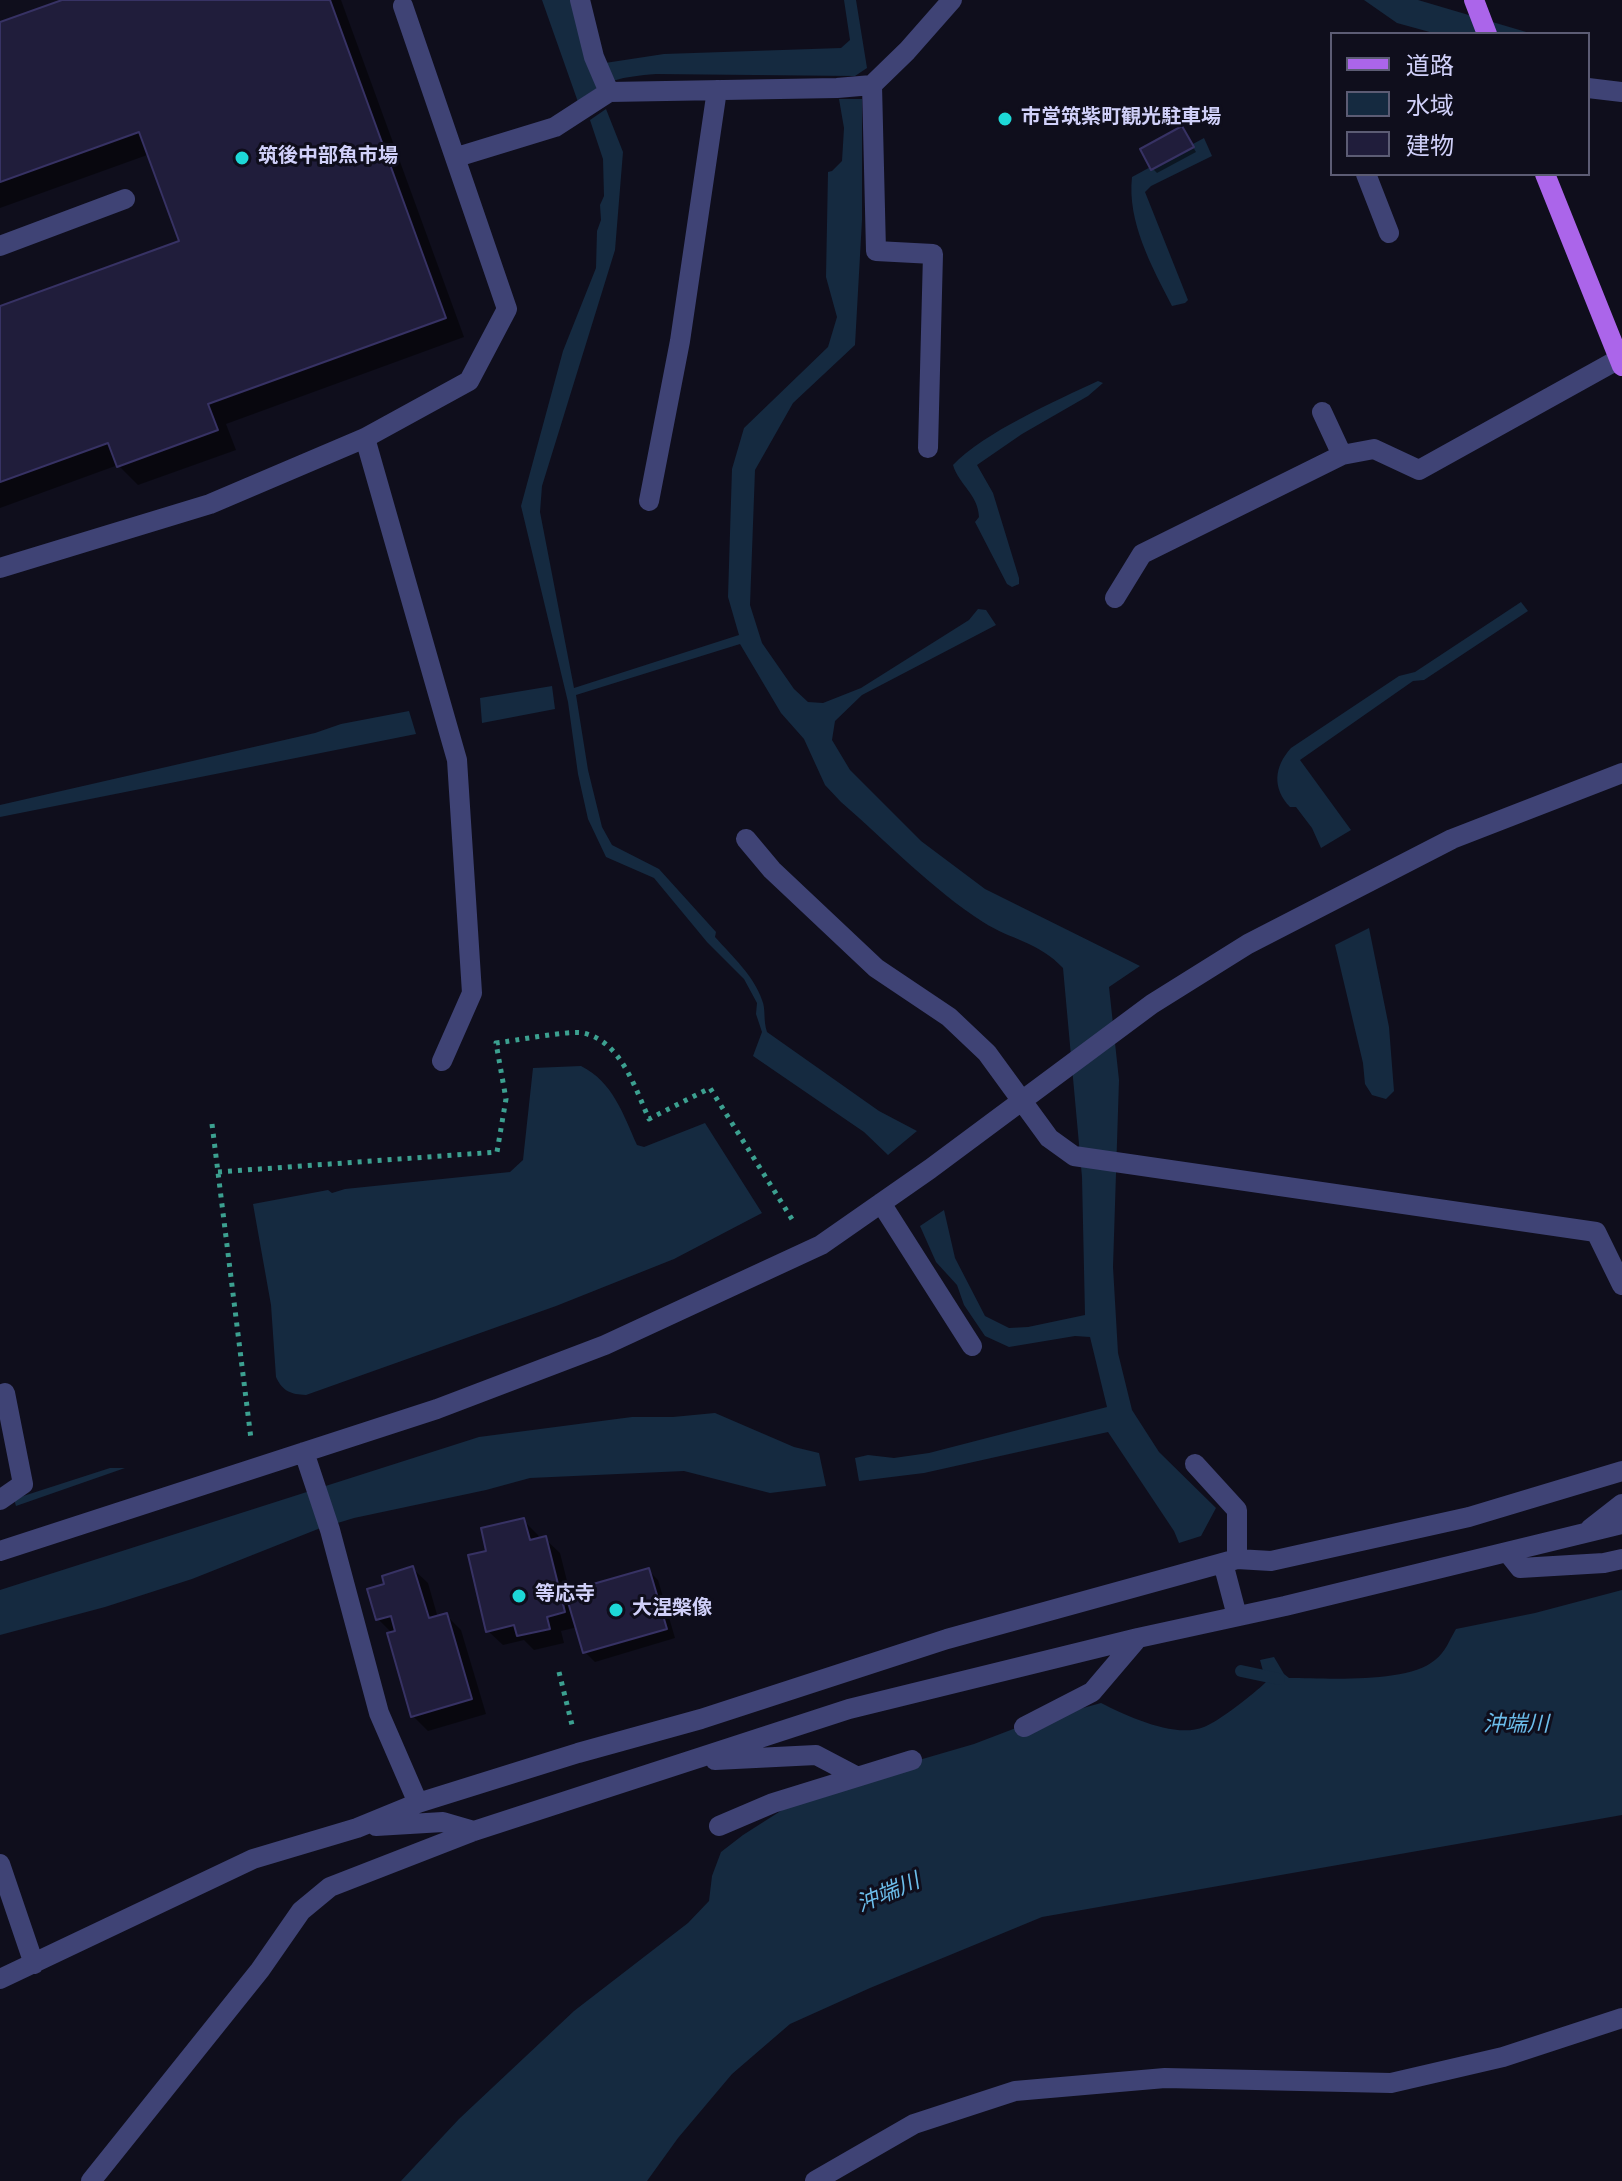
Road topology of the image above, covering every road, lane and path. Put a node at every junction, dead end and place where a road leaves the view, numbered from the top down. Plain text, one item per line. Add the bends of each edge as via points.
1 (580, 0) edge
2 (952, 0) edge
3 (1474, 0) edge
4 (403, 6) dead end
5 (1486, 32) edge
6 (872, 85) junction
7 (1590, 88) edge
8 (717, 90) junction
9 (609, 92) junction
10 (1622, 92) edge
11 (457, 157) junction
12 (1367, 176) edge
13 (1546, 176) edge
14 (125, 199) dead end
15 (1389, 233) dead end
16 (0, 246) edge
17 (1620, 363) edge
18 (1322, 412) dead end
19 (365, 438) junction
20 (928, 448) dead end
21 (1342, 455) junction
22 (649, 501) dead end
23 (0, 568) edge
24 (1115, 598) dead end
25 (1622, 773) edge
26 (746, 839) dead end
27 (442, 1061) dead end
28 (1023, 1100) junction
29 (212, 1124) dead end
30 (218, 1172) junction
31 (881, 1203) junction
32 (807, 1251) junction
33 (1622, 1285) edge
34 (972, 1346) dead end
35 (5, 1393) dead end
36 (304, 1452) junction
37 (1195, 1464) dead end
38 (258, 1467) junction
39 (1622, 1471) edge
40 (1622, 1504) edge
41 (1, 1509) edge
42 (1622, 1524) edge
43 (1581, 1536) junction
44 (0, 1551) edge
45 (1508, 1553) junction
46 (1622, 1559) edge
47 (1230, 1561) junction
48 (1237, 1616) junction
49 (1138, 1638) junction
50 (559, 1672) dead end
51 (1024, 1727) dead end
52 (578, 1753) junction
53 (912, 1760) dead end
54 (688, 1761) junction
55 (856, 1776) junction
56 (418, 1803) junction
57 (719, 1826) dead end
58 (357, 1828) junction
59 (474, 1831) junction
60 (0, 1864) edge
61 (34, 1964) junction
62 (0, 1979) edge
63 (1622, 2018) edge
64 (91, 2181) edge
65 (815, 2181) edge

1 - 9 street
2 - 6 street
3 - 5 main road
4 - 11 street
6 - 8 street
6 - 20 street via 876,251 933,254
7 - 10 street
8 - 9 street
8 - 22 street via 680,341
9 - 11 street via 555,127
11 - 19 street via 507,309 469,381
12 - 15 street
13 - 17 main road
14 - 16 street
17 - 21 street via 1419,470 1374,449
18 - 21 street
19 - 23 street via 210,504
19 - 27 street via 457,760 472,993
21 - 24 street via 1142,554
25 - 28 street via 1452,839 1248,944 1152,1004
26 - 28 street via 876,968 949,1017
28 - 31 street
28 - 33 street via 1049,1138 1074,1156 1596,1232
29 - 30 path
30 - 32 path via 497,1152 506,1099 496,1043 581,1032 606,1043 621,1062 649,1119 710,1088
30 - 38 path
31 - 32 street
31 - 34 street
32 - 36 street via 605,1345 437,1409
35 - 41 street via 23,1484
36 - 38 street
36 - 56 street via 379,1713
37 - 47 street via 1237,1510
38 - 44 street
39 - 47 street via 1454,1520 1271,1561
40 - 43 street
42 - 43 street
43 - 45 street
45 - 46 street via 1520,1568
45 - 48 street
47 - 48 street
47 - 52 street via 947,1639
48 - 49 street
49 - 51 street via 1092,1692
49 - 54 street via 849,1709
50 - 52 path
52 - 56 street
53 - 55 street
54 - 55 street via 816,1755
54 - 59 street
55 - 57 street
56 - 58 street
58 - 59 street via 443,1822
58 - 61 street via 253,1859
59 - 64 street via 330,1887 301,1911
60 - 61 street
61 - 62 street
63 - 65 street via 1503,2057 1391,2083 1165,2078 1015,2091 914,2124

